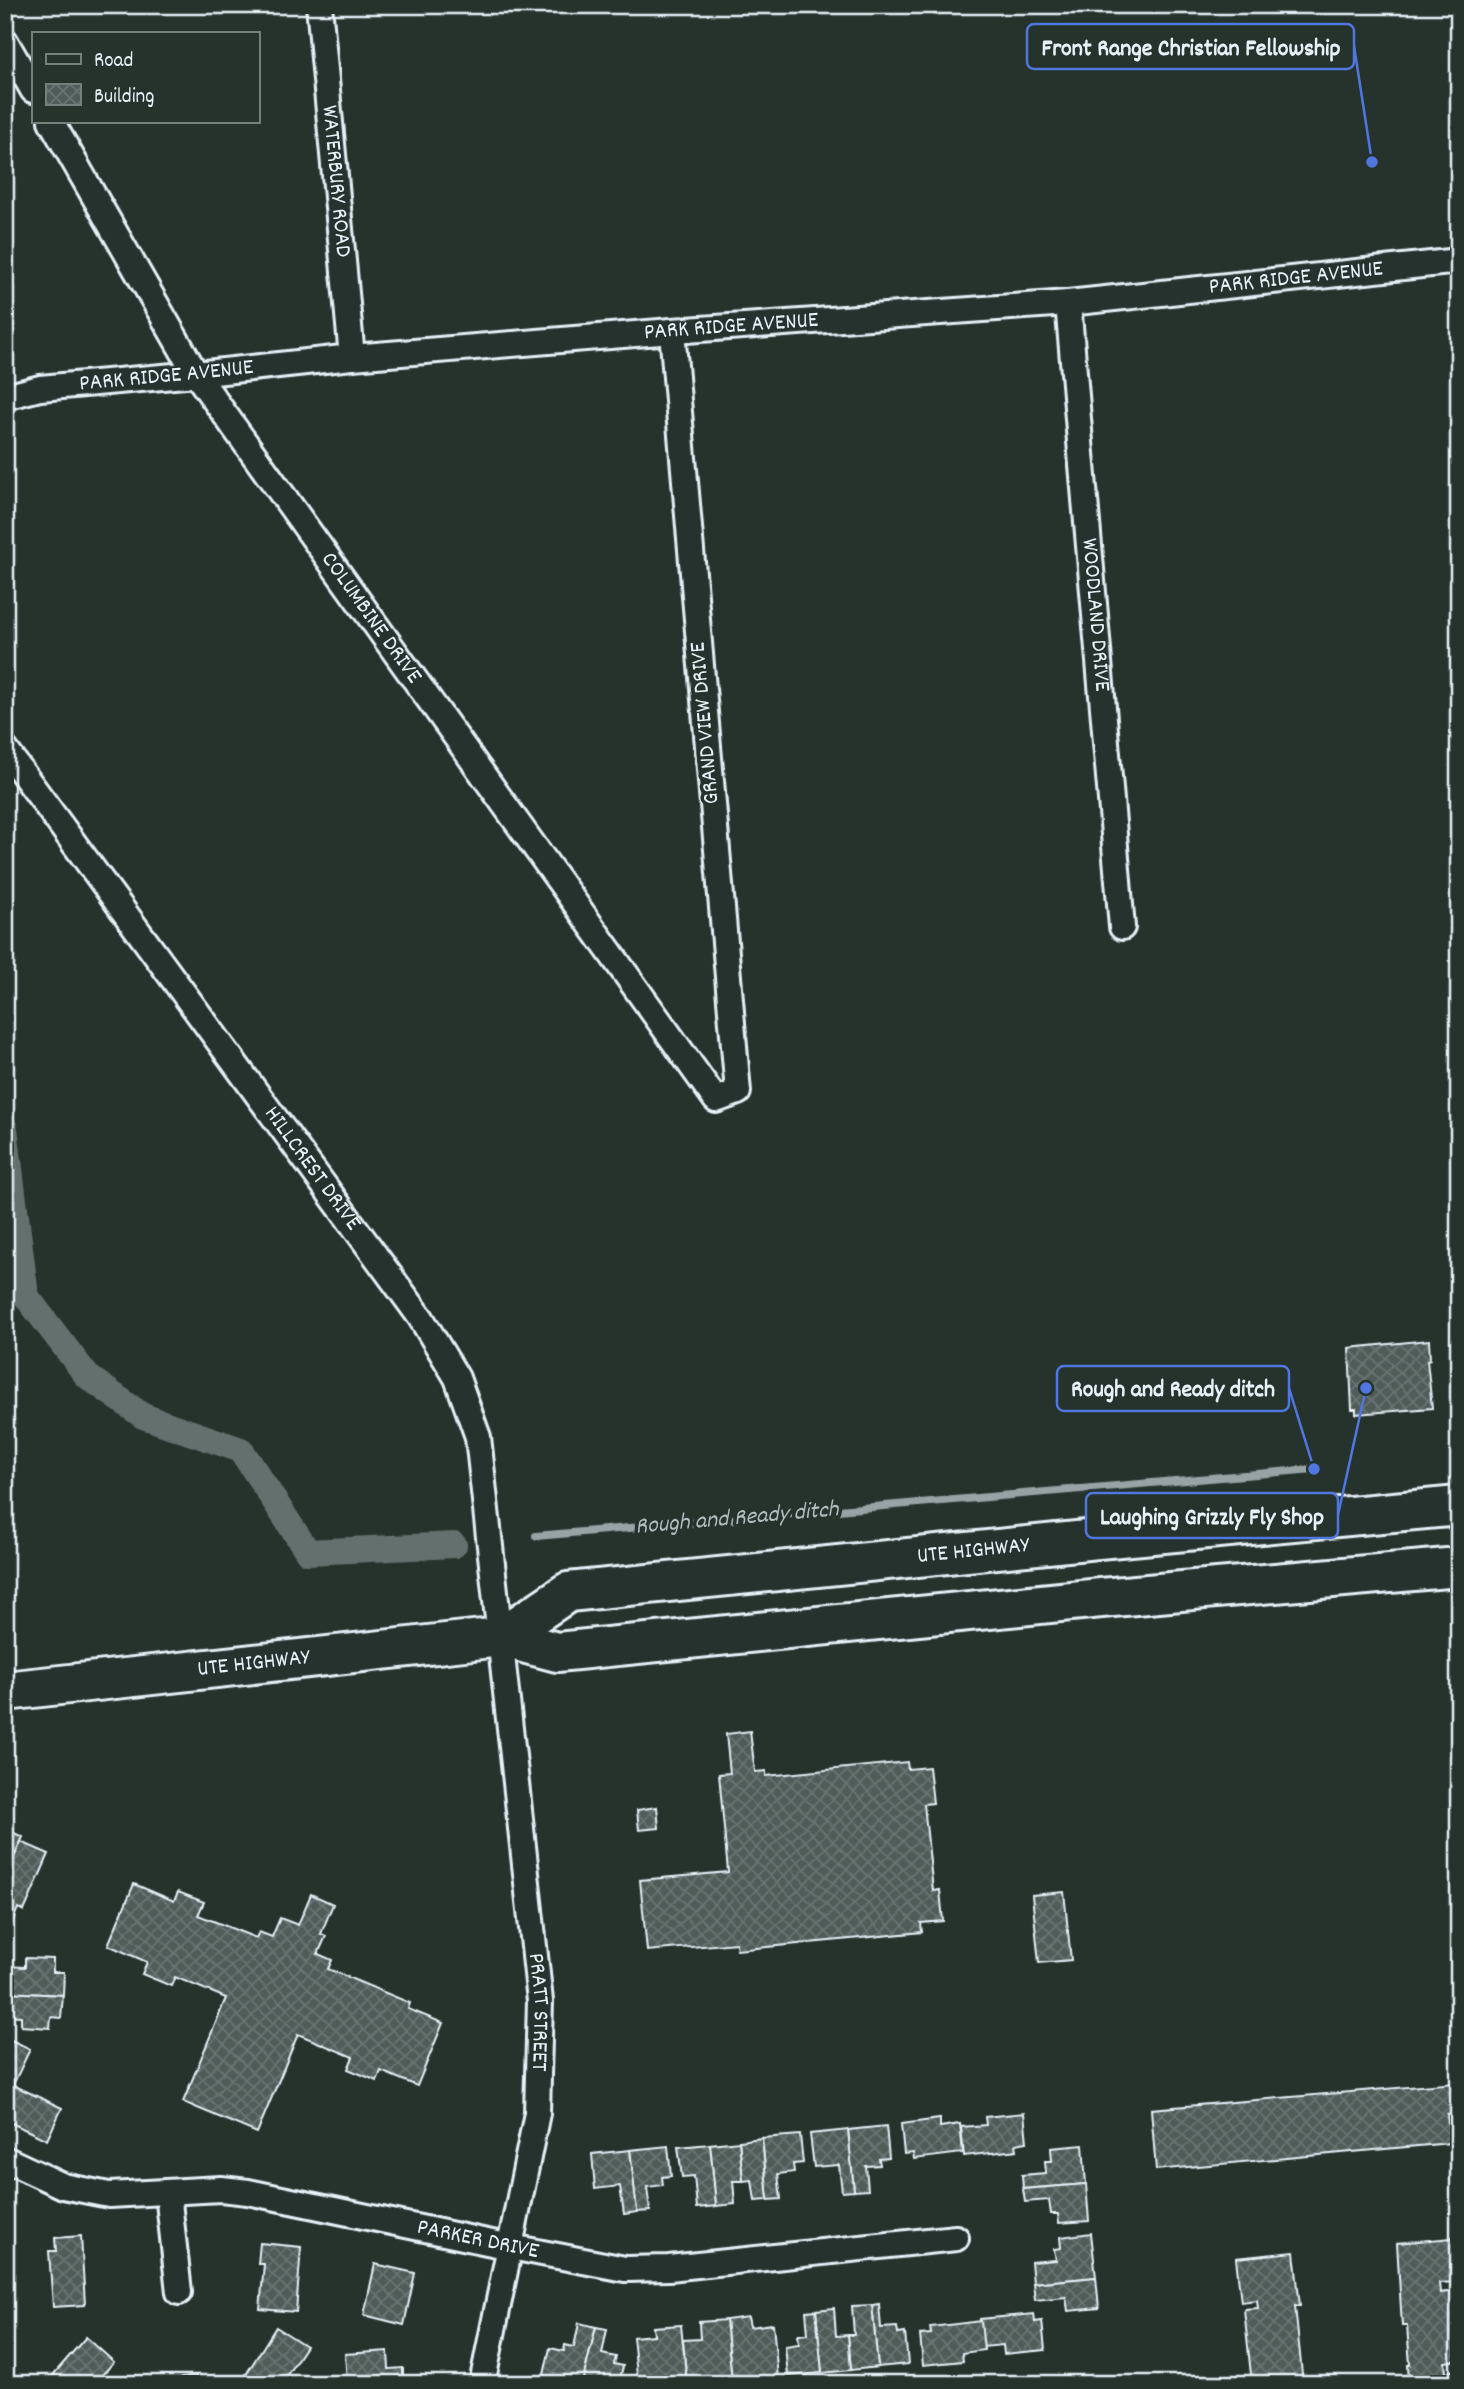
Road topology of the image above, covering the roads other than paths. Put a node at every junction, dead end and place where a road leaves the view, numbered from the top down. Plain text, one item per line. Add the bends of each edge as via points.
1 (318, 5) edge
2 (5, 41) edge
3 (32, 88) edge
4 (52, 122) edge
5 (1459, 261) edge
6 (1068, 303) junction
7 (672, 331) junction
8 (352, 357) junction
9 (196, 374) junction
10 (5, 397) edge
11 (5, 749) edge
12 (1122, 927) dead end
13 (716, 1100) joint
14 (1459, 1506) edge
15 (1459, 1567) edge
16 (501, 1637) junction
17 (5, 1691) edge
18 (5, 2159) edge
19 (168, 2193) junction
20 (956, 2238) dead end
21 (510, 2247) junction
22 (178, 2292) dead end
23 (482, 2384) edge

1 - 8 street, WATERBURY ROAD
2 - 3 street
4 - 9 street, COLUMBINE DRIVE
5 - 6 street, PARK RIDGE AVENUE
6 - 7 street, PARK RIDGE AVENUE
6 - 12 street, WOODLAND DRIVE
7 - 8 street, PARK RIDGE AVENUE
7 - 13 street, GRAND VIEW DRIVE via 738,1092
8 - 9 street, PARK RIDGE AVENUE
9 - 10 street, PARK RIDGE AVENUE via 40,388
9 - 13 street, COLUMBINE DRIVE
11 - 16 street, HILLCREST DRIVE via 421,1318 457,1378 478,1437
14 - 16 main road, UTE HIGHWAY via 568,1592
15 - 16 main road, UTE HIGHWAY via 557,1652
16 - 17 main road, UTE HIGHWAY
16 - 21 street, PRATT STREET via 540,2001 537,2113
18 - 19 street, PARKER DRIVE via 63,2186 109,2195
19 - 21 street, PARKER DRIVE via 248,2192
19 - 22 street
20 - 21 street, PARKER DRIVE via 625,2269
21 - 23 street, PRATT STREET

